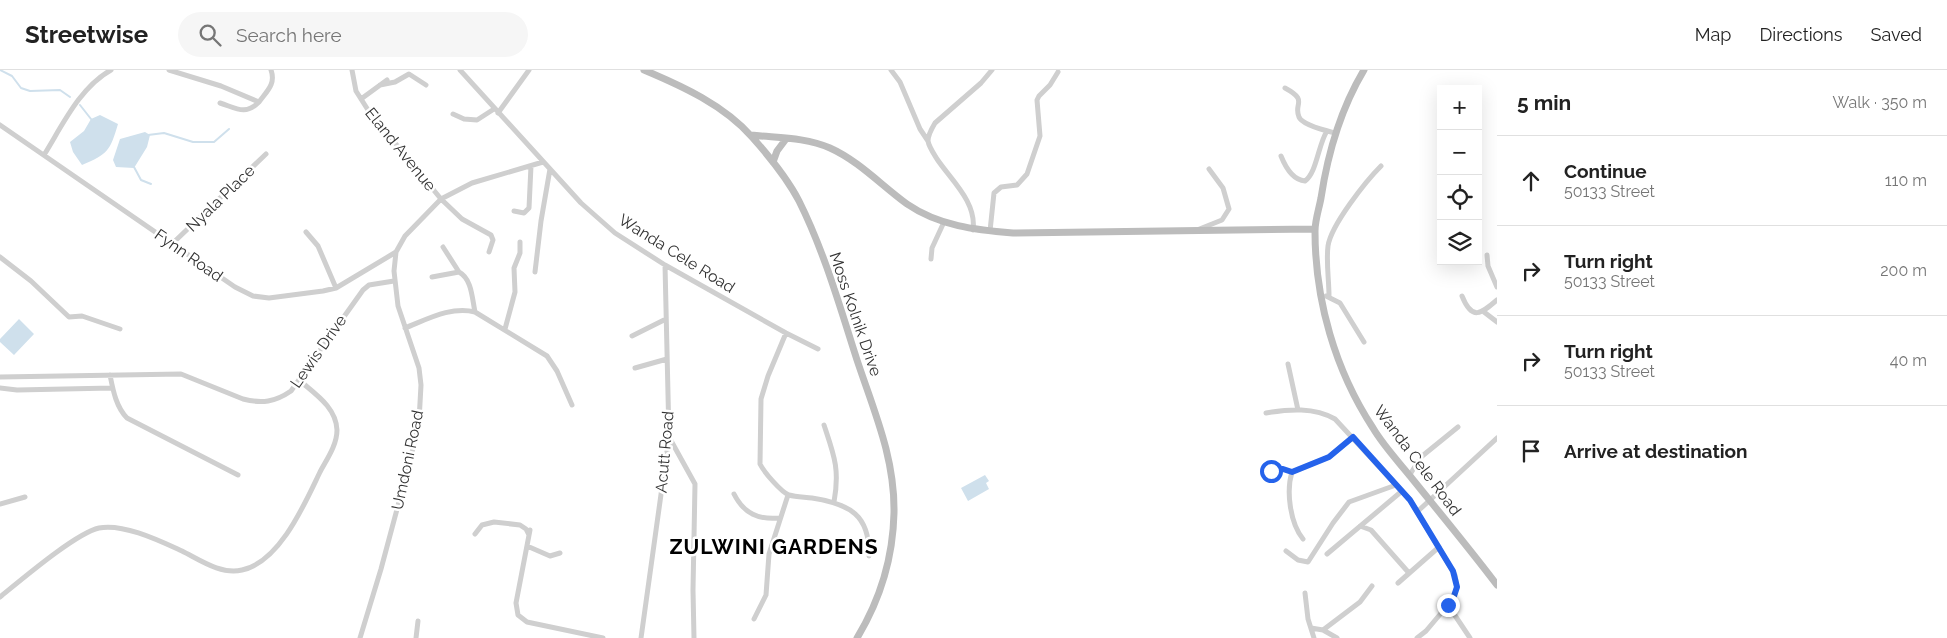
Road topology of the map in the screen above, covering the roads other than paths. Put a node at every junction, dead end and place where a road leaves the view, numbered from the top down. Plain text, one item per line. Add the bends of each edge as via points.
1 (111, 70) edge
2 (168, 70) edge
3 (271, 70) edge
4 (352, 70) edge
5 (460, 70) edge
6 (529, 70) edge
7 (644, 70) edge
8 (891, 70) edge
9 (992, 70) edge
10 (1364, 70) edge
11 (1058, 72) dead end
12 (387, 80) dead end
13 (380, 85) junction
14 (426, 85) dead end
15 (1285, 88) dead end
16 (361, 99) junction
17 (259, 102) junction
18 (220, 103) dead end
19 (496, 111) junction
20 (453, 114) dead end
21 (0, 125) edge
22 (1331, 132) junction
23 (750, 135) junction
24 (786, 139) junction
25 (928, 142) junction
26 (44, 154) junction
27 (266, 154) dead end
28 (1281, 156) dead end
29 (543, 162) junction
30 (773, 162) junction
31 (531, 166) junction
32 (1381, 166) dead end
33 (550, 169) junction
34 (1209, 169) dead end
35 (441, 199) junction
36 (514, 211) dead end
37 (944, 222) junction
38 (1315, 229) junction
39 (973, 230) junction
40 (1197, 230) junction
41 (990, 231) junction
42 (306, 232) dead end
43 (520, 242) dead end
44 (174, 243) junction
45 (443, 247) dead end
46 (396, 252) junction
47 (489, 252) dead end
48 (1487, 255) dead end
49 (0, 257) edge
50 (931, 259) dead end
51 (665, 265) junction
52 (459, 272) junction
53 (535, 272) dead end
54 (432, 277) dead end
55 (394, 281) junction
56 (1497, 287) edge
57 (336, 288) junction
58 (1325, 296) junction
59 (1462, 296) dead end
60 (1497, 300) edge
61 (475, 312) junction
62 (1484, 312) junction
63 (666, 319) junction
64 (1497, 322) edge
65 (405, 328) junction
66 (120, 329) dead end
67 (505, 330) junction
68 (786, 333) junction
69 (632, 336) dead end
70 (1364, 342) dead end
71 (818, 349) dead end
72 (667, 359) junction
73 (1288, 364) dead end
74 (635, 368) dead end
75 (110, 375) junction
76 (0, 377) edge
77 (299, 380) junction
78 (0, 388) edge
79 (112, 388) junction
80 (572, 405) dead end
81 (1298, 410) junction
82 (1266, 413) dead end
83 (824, 425) dead end
84 (1458, 427) dead end
85 (669, 437) junction
86 (1353, 437) junction
87 (1497, 438) edge
88 (1271, 471) dead end
89 (1292, 472) junction
90 (238, 475) dead end
91 (1409, 476) junction
92 (1396, 485) junction
93 (1402, 491) junction
94 (734, 494) dead end
95 (788, 495) junction
96 (25, 498) dead end
97 (1429, 500) junction
98 (834, 502) junction
99 (0, 504) edge
100 (1418, 511) junction
101 (780, 518) junction
102 (1360, 526) junction
103 (475, 534) dead end
104 (1303, 539) dead end
105 (526, 546) junction
106 (1439, 547) junction
107 (1286, 551) dead end
108 (560, 553) dead end
109 (1327, 554) dead end
110 (869, 556) dead end
111 (1409, 574) junction
112 (1398, 583) dead end
113 (1497, 585) edge
114 (1372, 586) dead end
115 (1305, 593) dead end
116 (0, 597) edge
117 (1448, 605) junction
118 (754, 619) dead end
119 (418, 621) dead end
120 (1311, 628) junction
121 (1323, 630) junction
122 (1425, 635) edge
123 (360, 638) edge
124 (416, 638) edge
125 (603, 638) edge
126 (641, 638) edge
127 (694, 638) edge
128 (857, 638) edge
129 (1314, 638) edge
130 (1337, 638) edge
131 (1417, 638) edge
132 (1470, 638) edge

1 - 26 street via 78,101
2 - 17 street
3 - 17 street via 272,85
4 - 16 street, Eland Avenue via 354,86
5 - 19 street, Wanda Cele Road
6 - 19 street
7 - 23 street, Moss Kolnik Drive via 704,98
8 - 25 street via 900,82
9 - 25 street via 935,123
10 - 22 street, Wanda Cele Road
11 - 41 street via 1039,96 1040,136 1024,179 994,193
12 - 13 street, Eland Avenue
13 - 14 street via 395,82 409,74
13 - 16 street, Eland Avenue
15 - 22 street via 1298,98 1300,119
16 - 35 street, Eland Avenue
17 - 18 street via 245,111
19 - 20 street via 477,120
19 - 29 street, Wanda Cele Road
21 - 26 street, Fynn Road
22 - 28 street via 1319,148 1311,176 1305,181 1291,173
22 - 38 street, Wanda Cele Road
23 - 24 street
23 - 30 street, Moss Kolnik Drive
24 - 30 street
24 - 37 street via 810,141 831,149 908,205
25 - 39 street via 971,207
26 - 44 street, Fynn Road
27 - 44 street, Nyala Place
29 - 31 street
29 - 33 street, Wanda Cele Road
30 - 128 street, Moss Kolnik Drive via 798,199 812,229 875,406 892,471 894,512 890,554 882,586
31 - 35 street via 472,184
31 - 36 street via 529,208 524,213
32 - 58 street via 1359,190 1329,240
33 - 51 street, Wanda Cele Road via 615,233
33 - 53 street
34 - 40 street via 1223,188 1229,210 1222,220
35 - 46 street via 405,236
35 - 47 street, Eland Avenue via 462,219 491,235 493,240
37 - 39 street
37 - 50 street via 932,248
38 - 40 street
38 - 58 street, Wanda Cele Road
39 - 41 street
40 - 41 street
42 - 57 street via 318,246
43 - 67 street via 514,268 516,292
44 - 57 street, Fynn Road via 235,287 253,296 269,298
45 - 52 street
46 - 55 street
46 - 57 street, Fynn Road
48 - 56 street
49 - 66 street via 66,314
51 - 63 street, Acutt Road
51 - 68 street, Wanda Cele Road
52 - 54 street
52 - 61 street via 469,283
55 - 65 street, Umdoni Road
55 - 77 street, Lewis Drive via 369,285 363,290
58 - 70 street via 1343,308
58 - 91 street, Wanda Cele Road via 1332,344 1351,391 1373,429
59 - 62 street via 1470,311
60 - 62 street
61 - 65 street via 446,312
61 - 67 street
62 - 64 street
63 - 69 street
63 - 72 street, Acutt Road
65 - 123 street, Umdoni Road via 419,368 419,421
67 - 80 street via 552,362
68 - 71 street, Wanda Cele Road
68 - 95 street via 761,399 760,464
72 - 74 street
72 - 85 street, Acutt Road
73 - 81 street
75 - 76 street, Lewis Drive
75 - 77 street, Lewis Drive via 182,374 243,399 260,402 282,397
75 - 79 street
77 - 116 street via 328,405 337,429 335,443 299,515 270,554 242,570 222,570 137,533 99,528 89,531 51,557
78 - 79 street
79 - 90 street via 120,410 127,418
81 - 82 street
81 - 86 street via 1331,417
83 - 98 street via 836,463 838,479
84 - 91 street via 1421,457
85 - 126 street, Acutt Road
85 - 127 street via 696,484
86 - 89 street via 1329,457
86 - 92 street
87 - 97 street
88 - 89 street via 1283,469
89 - 104 street via 1290,497 1297,529
91 - 97 street, Wanda Cele Road
92 - 93 street
92 - 107 street via 1349,502 1310,561 1303,562
93 - 100 street
93 - 102 street
94 - 101 street via 750,514 764,519
95 - 98 street
95 - 101 street
96 - 99 street
97 - 100 street
97 - 113 street, Wanda Cele Road
98 - 110 street via 850,510 864,524 870,542
100 - 106 street
101 - 118 street via 768,560 766,595
102 - 109 street
102 - 111 street via 1371,530
103 - 105 street via 482,525 494,522 520,525 529,532
105 - 108 street via 550,556
105 - 125 street via 516,604 518,615 527,622
106 - 111 street
106 - 117 street via 1456,579 1456,592
111 - 112 street
114 - 121 street via 1360,602
115 - 120 street
117 - 122 street
117 - 132 street
119 - 124 street
120 - 121 street
120 - 129 street
121 - 130 street
122 - 131 street

